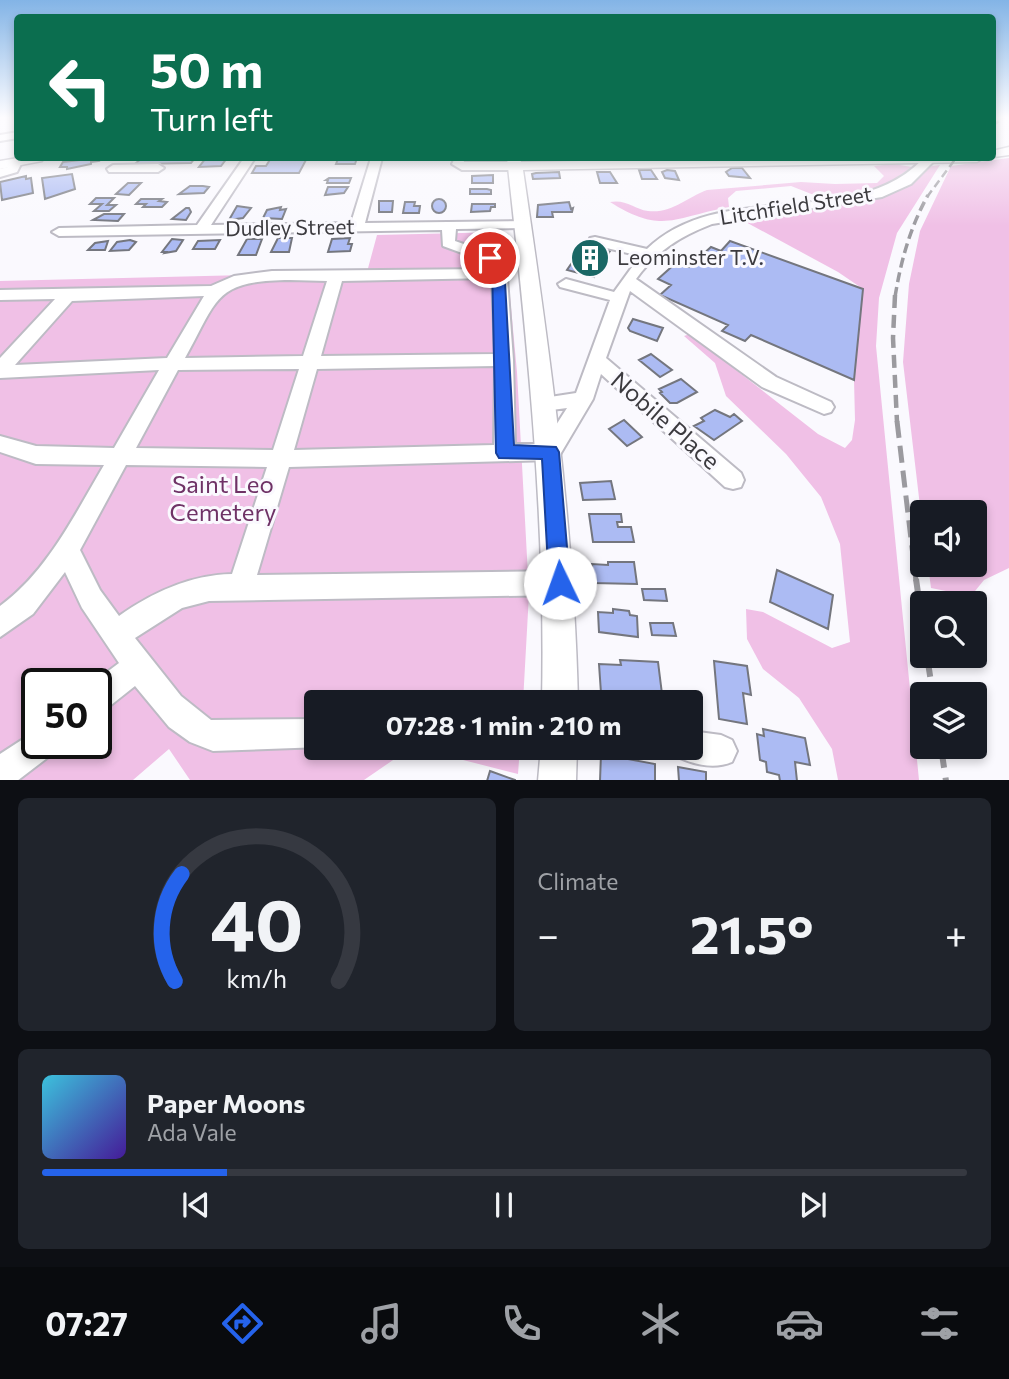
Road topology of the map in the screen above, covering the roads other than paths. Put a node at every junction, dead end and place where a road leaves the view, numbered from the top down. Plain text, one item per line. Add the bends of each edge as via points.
1 (21, 161) edge
2 (121, 161) edge
3 (247, 161) edge
4 (375, 161) edge
5 (460, 161) edge
6 (673, 161) edge
7 (925, 161) edge
8 (16, 162) junction
9 (514, 162) edge
10 (0, 165) edge
11 (158, 168) dead end
12 (0, 173) edge
13 (522, 224) junction
14 (449, 226) junction
15 (357, 227) junction
16 (202, 229) junction
17 (59, 232) dead end
18 (595, 241) dead end
19 (649, 254) junction
20 (499, 273) junction
21 (336, 276) junction
22 (566, 284) dead end
23 (624, 290) junction
24 (215, 291) junction
25 (75, 294) junction
26 (0, 295) edge
27 (504, 360) junction
28 (598, 361) junction
29 (311, 363) junction
30 (173, 364) junction
31 (0, 371) edge
32 (583, 399) junction
33 (544, 404) junction
34 (824, 407) dead end
35 (0, 444) edge
36 (550, 452) junction
37 (505, 453) junction
38 (120, 459) junction
39 (281, 459) junction
40 (733, 480) dead end
41 (67, 550) junction
42 (560, 583) junction
43 (241, 585) junction
44 (0, 623) edge
45 (117, 634) junction
46 (138, 666) junction
47 (112, 686) edge
48 (560, 690) edge
49 (304, 734) edge
50 (21, 758) edge
51 (558, 760) edge
52 (0, 773) edge
53 (557, 780) edge

1 - 8 main road
2 - 11 street via 113,169
3 - 16 street
4 - 15 street
5 - 9 street via 462,166
6 - 9 main road
7 - 19 street, Litchfield Street via 908,181 879,193 705,221 671,236
8 - 10 main road
8 - 12 street via 13,169
9 - 13 main road
13 - 14 street, Dudley Street
13 - 33 main road
14 - 15 street, Dudley Street
14 - 20 street via 451,246 490,258 498,264
15 - 16 street, Dudley Street
16 - 17 street, Dudley Street
18 - 19 street
19 - 23 street, Litchfield Street
20 - 21 street
20 - 27 street
21 - 24 street via 247,278
21 - 29 street
22 - 23 street
23 - 28 street, Litchfield Street
23 - 34 street via 769,382
24 - 25 street
24 - 30 street
25 - 26 street
25 - 31 street via 63,299
27 - 29 street
27 - 37 street
28 - 32 street, Litchfield Street
28 - 40 street, Nobile Place
29 - 30 street
29 - 39 street
30 - 31 street
30 - 38 street
32 - 33 street
32 - 36 street, Litchfield Street
33 - 36 main road
35 - 38 street via 36,455
36 - 37 street
36 - 42 main road
37 - 39 street
38 - 39 street
38 - 41 street
39 - 43 street
41 - 44 street via 24,605
41 - 45 street via 91,599
42 - 43 street via 277,589
42 - 48 main road
43 - 45 street via 174,596
45 - 46 street
46 - 47 street
46 - 49 street via 180,719 198,731 213,736
50 - 52 street
51 - 53 main road

